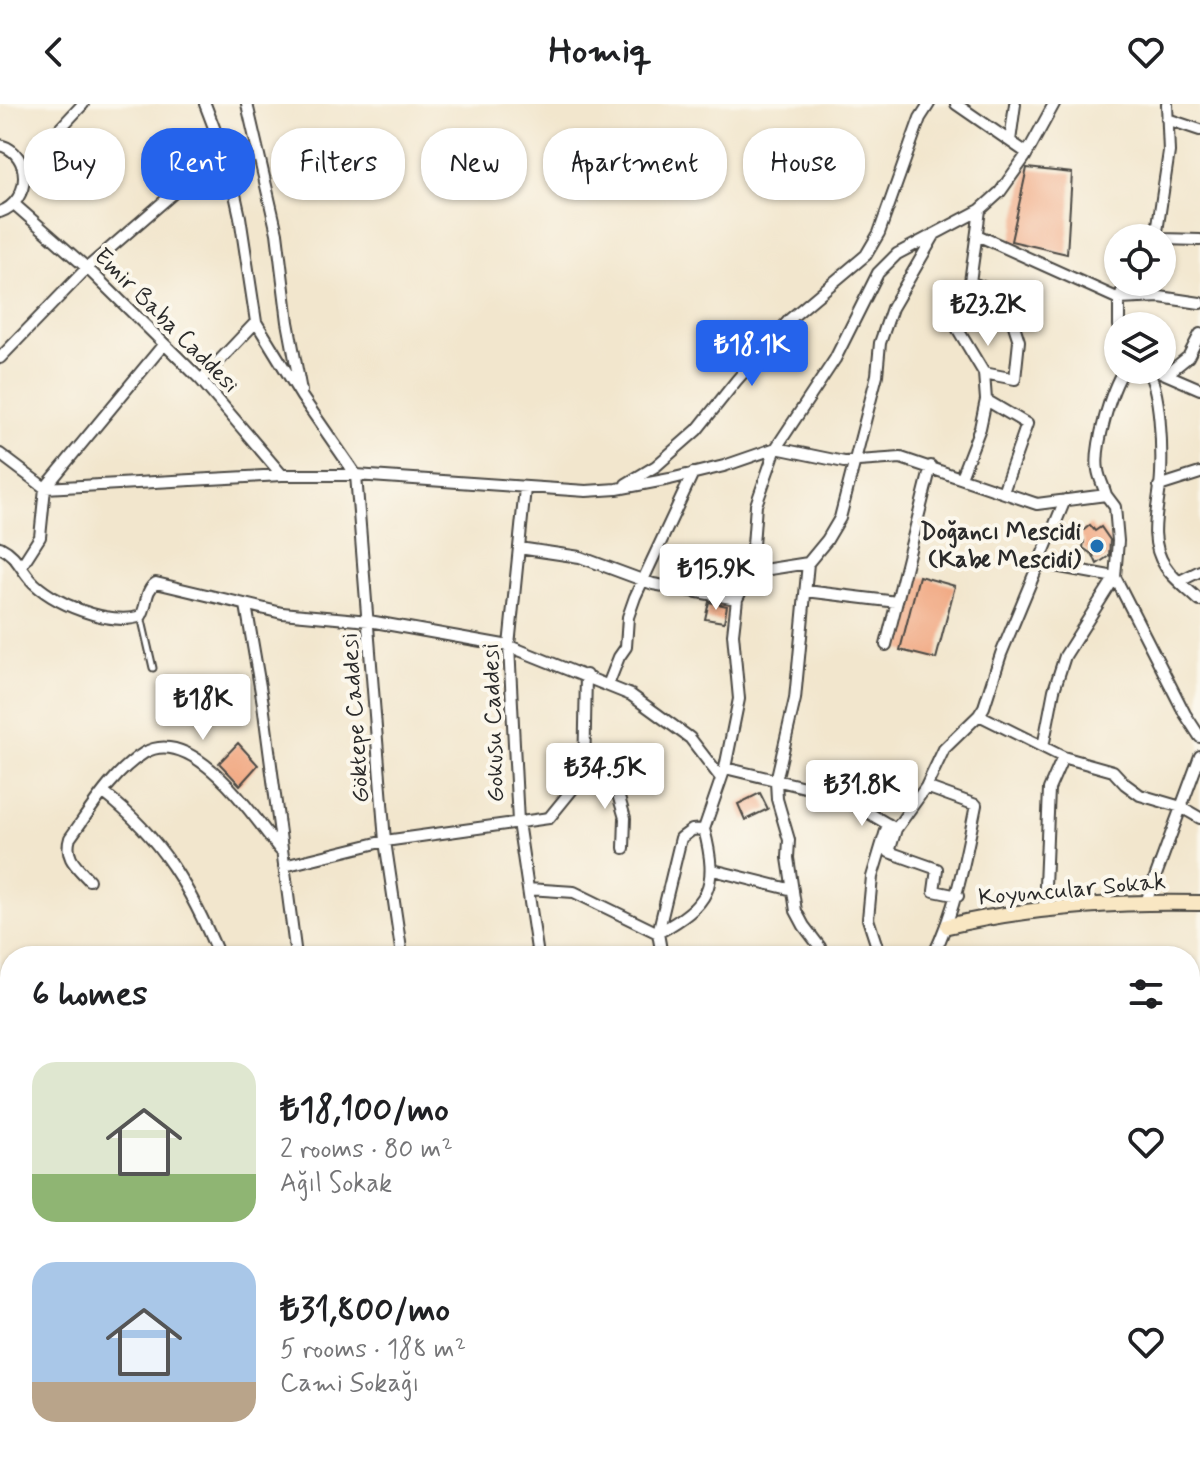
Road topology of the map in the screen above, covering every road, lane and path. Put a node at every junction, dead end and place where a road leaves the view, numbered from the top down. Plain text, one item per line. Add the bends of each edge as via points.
1 (83, 104) edge
2 (205, 104) edge
3 (247, 104) edge
4 (929, 104) edge
5 (956, 104) edge
6 (1015, 104) edge
7 (1054, 104) edge
8 (1167, 104) edge
9 (1167, 119) junction
10 (61, 128) edge
11 (1200, 130) edge
12 (1010, 141) junction
13 (0, 145) edge
14 (1027, 153) junction
15 (24, 167) edge
16 (24, 185) edge
17 (166, 200) edge
18 (14, 204) junction
19 (980, 210) junction
20 (0, 212) edge
21 (1158, 224) edge
22 (936, 233) junction
23 (977, 235) junction
24 (1176, 239) edge
25 (1200, 240) edge
26 (866, 255) junction
27 (884, 267) junction
28 (87, 268) junction
29 (970, 282) junction
30 (1120, 296) edge
31 (1119, 299) junction
32 (1200, 303) edge
33 (1119, 312) edge
34 (256, 322) junction
35 (1200, 334) edge
36 (164, 344) junction
37 (0, 358) edge
38 (1176, 364) edge
39 (984, 373) junction
40 (1176, 378) edge
41 (201, 380) junction
42 (1117, 384) edge
43 (1153, 384) edge
44 (1200, 389) edge
45 (302, 397) junction
46 (986, 400) junction
47 (776, 448) junction
48 (0, 454) edge
49 (855, 462) junction
50 (931, 466) junction
51 (693, 473) junction
52 (1200, 473) edge
53 (282, 475) junction
54 (356, 475) junction
55 (961, 477) junction
56 (1159, 486) junction
57 (45, 488) junction
58 (525, 488) junction
59 (617, 489) junction
60 (1003, 492) junction
61 (1106, 495) junction
62 (1065, 500) junction
63 (0, 547) edge
64 (519, 548) junction
65 (808, 563) junction
66 (1038, 563) junction
67 (22, 565) junction
68 (1200, 571) edge
69 (751, 572) junction
70 (1115, 577) junction
71 (643, 581) junction
72 (1180, 581) junction
73 (806, 591) junction
74 (737, 599) junction
75 (1200, 601) edge
76 (897, 602) junction
77 (246, 605) junction
78 (141, 616) junction
79 (369, 621) junction
80 (886, 645) dead end
81 (509, 646) junction
82 (153, 668) dead end
83 (586, 675) junction
84 (608, 685) junction
85 (979, 715) junction
86 (1200, 737) edge
87 (1043, 747) junction
88 (1200, 756) edge
89 (1063, 757) junction
90 (723, 772) junction
91 (584, 775) junction
92 (776, 781) junction
93 (926, 787) junction
94 (104, 793) junction
95 (1181, 807) junction
96 (1200, 818) edge
97 (518, 822) junction
98 (892, 826) junction
99 (704, 829) junction
100 (385, 841) junction
101 (624, 848) dead end
102 (282, 851) junction
103 (284, 866) junction
104 (713, 870) junction
105 (89, 880) dead end
106 (528, 889) junction
107 (793, 890) junction
108 (958, 896) junction
109 (1146, 902) junction
110 (1200, 903) edge
111 (1044, 910) junction
112 (948, 926) junction
113 (658, 933) junction
114 (214, 946) edge
115 (295, 946) edge
116 (401, 946) edge
117 (537, 946) edge
118 (660, 946) edge
119 (819, 946) edge
120 (877, 946) edge
121 (938, 946) edge

1 - 10 street
2 - 34 street via 229,167
3 - 45 street via 277,233
4 - 26 street
5 - 12 street
6 - 12 street
7 - 14 street
8 - 9 street
9 - 11 street
9 - 21 street via 1169,152
12 - 14 street
13 - 15 street via 17,155
14 - 19 street
16 - 18 street
17 - 28 street
18 - 20 street
18 - 28 street, Emir Baba Caddesi
19 - 22 street
19 - 23 street
22 - 27 street
22 - 49 street via 892,308
23 - 29 street
23 - 31 street
24 - 25 street
26 - 27 street
26 - 59 street via 790,319 697,430 656,466
27 - 47 street via 835,359
28 - 36 street, Emir Baba Caddesi
28 - 37 street
29 - 39 street via 957,328
29 - 39 street via 988,289 1010,313 1019,341 1015,379
30 - 31 street
31 - 32 street via 1160,297
31 - 33 street
34 - 41 street
34 - 45 street
35 - 38 street via 1188,357
36 - 41 street, Emir Baba Caddesi
36 - 57 street
39 - 46 street
40 - 44 street
41 - 53 street, Emir Baba Caddesi
42 - 61 street via 1097,469
43 - 56 street
45 - 54 street
46 - 55 street
46 - 60 street via 1027,424
47 - 49 street
47 - 51 street
47 - 69 street via 756,505
48 - 57 street
49 - 50 street via 901,458
49 - 65 street via 840,518
50 - 55 street
50 - 76 street
51 - 59 street
51 - 71 street
52 - 56 street
53 - 54 street
53 - 57 street
54 - 58 street
54 - 79 street, Göktepe Caddesi
55 - 60 street
56 - 72 street via 1159,552 1165,568
57 - 67 street via 40,537
58 - 59 street
58 - 64 street, Gokusu Caddesi
60 - 62 street via 1037,504
61 - 62 street
61 - 70 street via 1115,507
62 - 66 street
63 - 67 street
64 - 71 street via 580,557
64 - 81 street, Gokusu Caddesi
65 - 69 street
65 - 73 street
66 - 70 street
66 - 85 street
67 - 78 street via 31,580 58,601 103,617
68 - 72 street
69 - 74 street
70 - 86 street
70 - 87 street via 1065,656
71 - 74 street
71 - 84 street via 628,617 626,647
72 - 75 street
73 - 76 street
73 - 92 street via 795,699
74 - 90 street via 733,634 739,699
76 - 80 street
77 - 78 street via 156,583
77 - 79 street
77 - 102 street
78 - 82 lane
79 - 81 street
79 - 100 street, Göktepe Caddesi
81 - 83 street
81 - 97 street, Gokusu Caddesi
83 - 84 street
83 - 91 street
84 - 90 street via 631,695 690,738
85 - 87 street
85 - 93 street via 944,749
87 - 89 street
88 - 95 street
89 - 95 street via 1113,771 1140,795
89 - 111 street via 1049,789
90 - 92 street
90 - 99 street
91 - 97 street via 549,818
91 - 101 street via 617,791 625,818
92 - 98 street via 838,795
92 - 107 street
93 - 98 street
93 - 108 street via 976,805
94 - 102 street via 145,753 175,747 218,776
94 - 105 street via 68,844 71,860
94 - 114 street via 168,856
95 - 96 street
95 - 109 street
97 - 100 street
97 - 106 street, Gokusu Caddesi
98 - 108 street via 889,852 937,869 934,891
98 - 120 street via 872,877 868,919
99 - 104 street
99 - 113 street via 681,838
100 - 103 street
100 - 116 street, Göktepe Caddesi
102 - 103 street
103 - 115 street
104 - 107 street
104 - 113 street via 704,899
106 - 113 street via 574,892
106 - 117 street, Gokusu Caddesi
107 - 119 street via 796,911
108 - 112 street
109 - 110 street, Koyuncular Sokak
109 - 111 street, Koyuncular Sokak
111 - 112 street, Koyuncular Sokak via 1006,912
112 - 121 street
113 - 118 street

